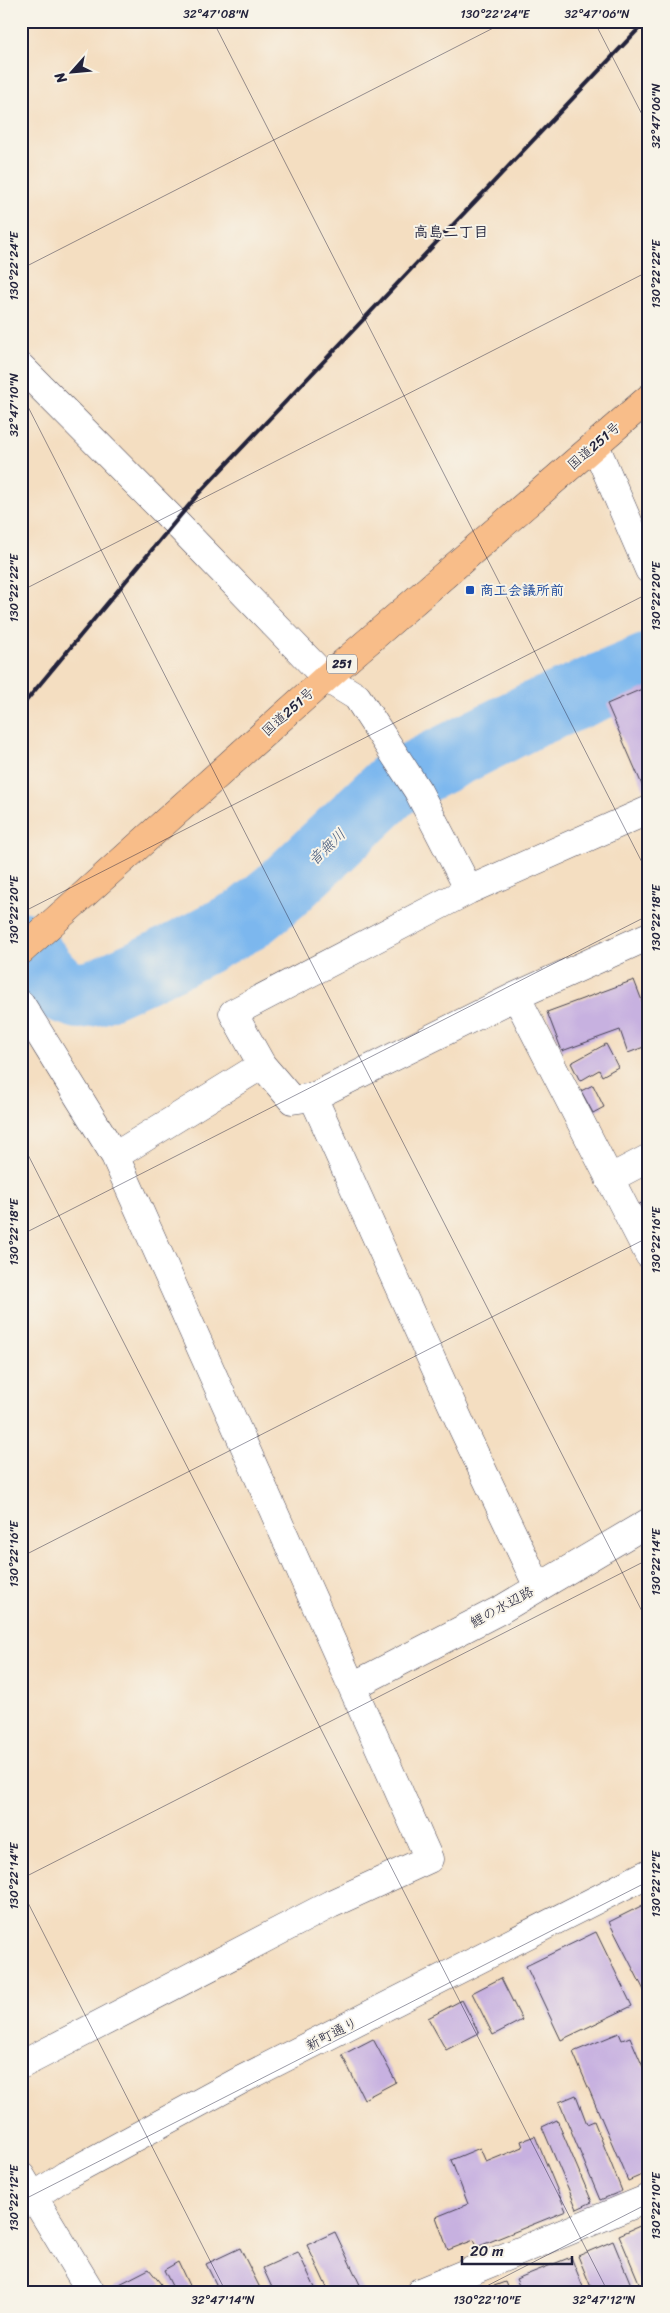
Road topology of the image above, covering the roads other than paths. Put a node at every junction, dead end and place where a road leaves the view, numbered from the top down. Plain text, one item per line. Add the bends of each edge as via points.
1 (21, 367) edge
2 (649, 398) edge
3 (596, 445) junction
4 (649, 570) edge
5 (326, 678) junction
6 (649, 810) edge
7 (469, 890) junction
8 (649, 936) edge
9 (30, 943) edge
10 (516, 996) junction
11 (21, 1004) edge
12 (262, 1065) junction
13 (313, 1098) junction
14 (115, 1156) junction
15 (649, 1158) edge
16 (609, 1179) junction
17 (649, 1255) edge
18 (649, 1522) edge
19 (538, 1587) junction
20 (353, 1686) junction
21 (649, 1873) edge
22 (21, 2065) edge
23 (25, 2193) edge
24 (649, 2198) edge
25 (91, 2292) edge
26 (420, 2292) edge

1 - 5 street
2 - 3 highway, 国道251号 / 251
3 - 4 street
3 - 5 highway, 国道251号 / 251
5 - 7 street via 357,696 418,791
5 - 9 highway, 国道251号 / 251
6 - 7 street
7 - 12 street via 233,1013
8 - 10 street
10 - 13 street
10 - 16 street
11 - 14 street
12 - 13 street via 292,1100
12 - 14 street
13 - 19 street
14 - 20 street
15 - 16 street
16 - 17 street
18 - 19 street, 鯉の水辺路
19 - 20 street, 鯉の水辺路
20 - 22 street via 429,1859 331,1904
21 - 23 street, 新町通り via 241,2080 66,2175
23 - 25 street
24 - 26 street

